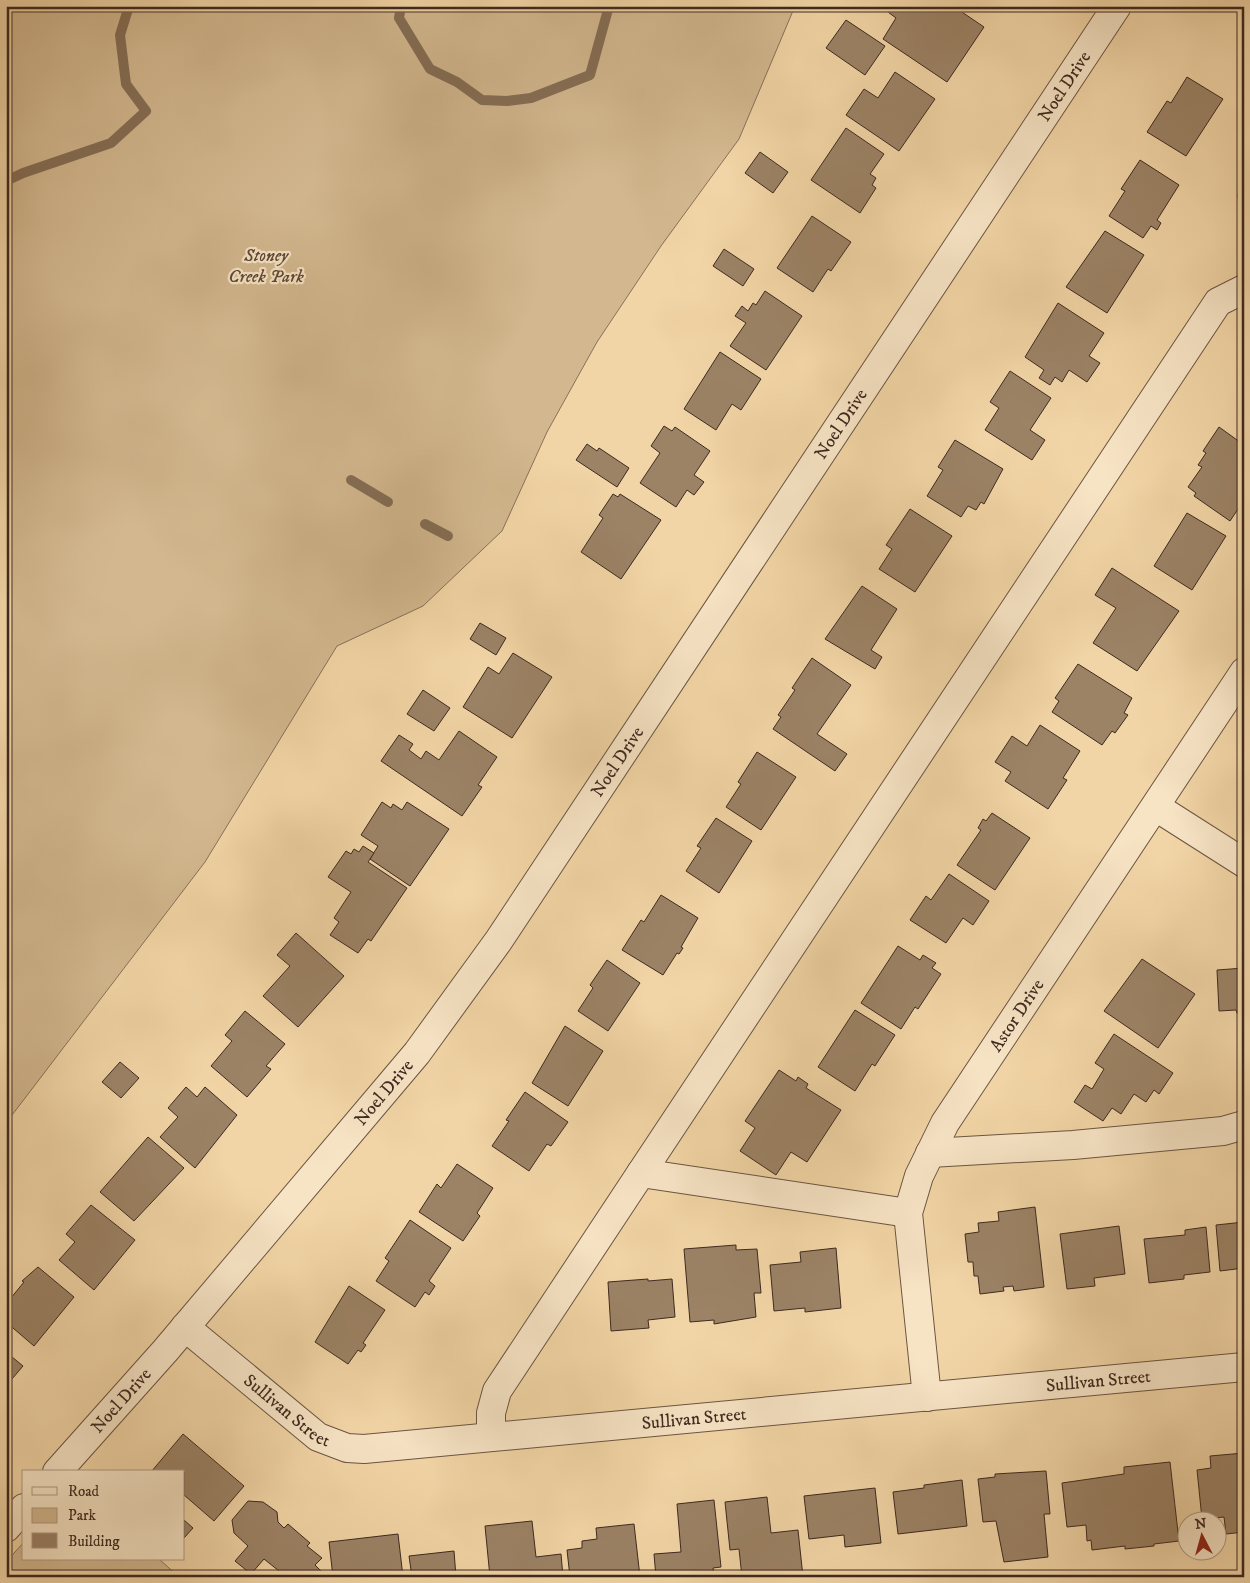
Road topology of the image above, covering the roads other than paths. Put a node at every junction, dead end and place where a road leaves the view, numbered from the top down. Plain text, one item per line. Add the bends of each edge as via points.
1 (1117, 6) edge
2 (1244, 288) edge
3 (1244, 672) edge
4 (1156, 807) junction
5 (1244, 863) edge
6 (1244, 1125) edge
7 (930, 1153) junction
8 (641, 1173) junction
9 (908, 1213) junction
10 (185, 1327) junction
11 (1244, 1367) edge
12 (927, 1397) junction
13 (492, 1437) junction
14 (59, 1470) edge
15 (22, 1510) edge
16 (6, 1528) edge

1 - 10 street, Noel Drive via 499,940 417,1053
2 - 8 street via 1218,302
3 - 4 street, Astor Drive
4 - 5 street
4 - 7 street, Astor Drive via 945,1123
6 - 7 street via 1223,1131 1073,1145
7 - 9 street, Astor Drive
8 - 9 street
8 - 13 street via 497,1391 491,1413
9 - 12 street, Astor Drive
10 - 13 street, Sullivan Street via 297,1422 318,1437 347,1448 381,1448
10 - 14 street, Noel Drive
11 - 12 street, Sullivan Street
12 - 13 street, Sullivan Street
15 - 16 street

